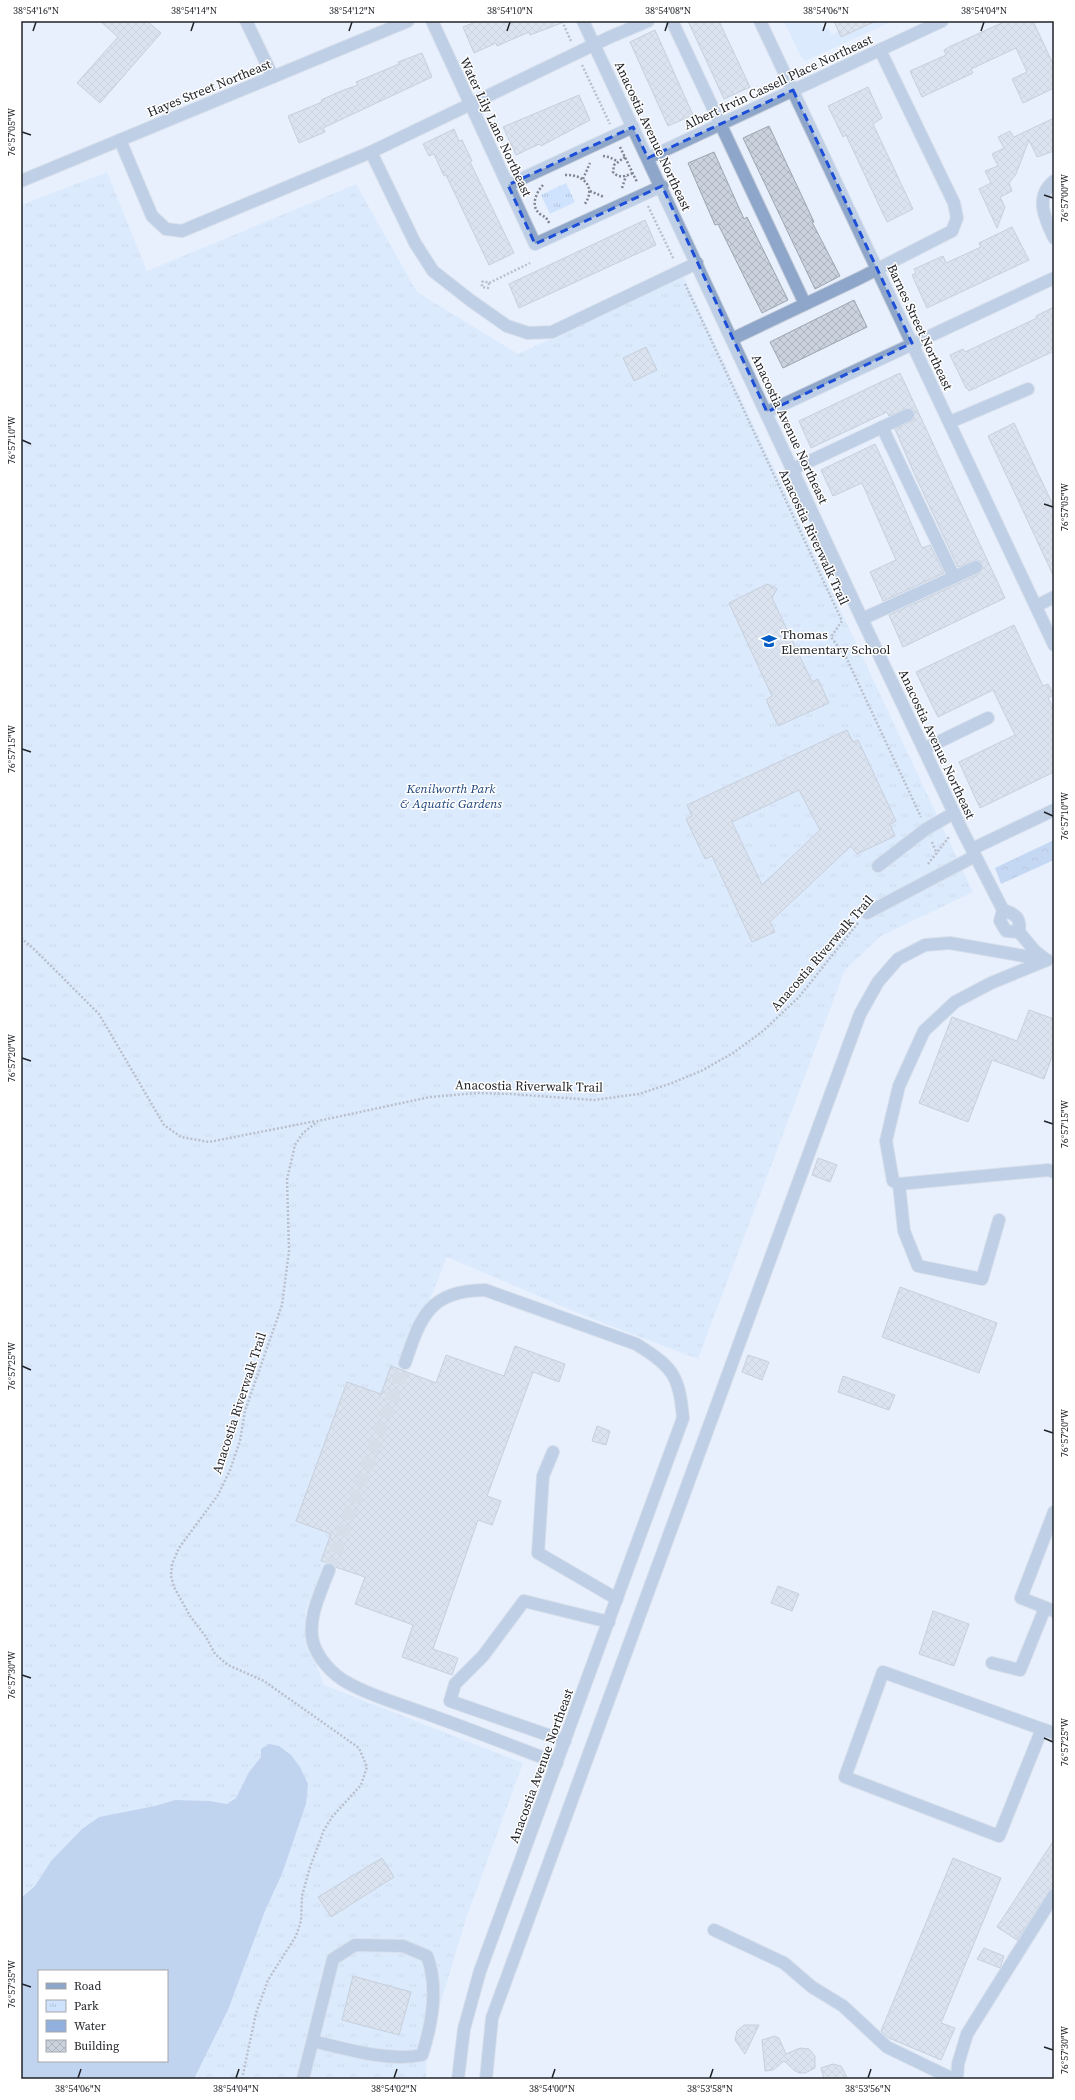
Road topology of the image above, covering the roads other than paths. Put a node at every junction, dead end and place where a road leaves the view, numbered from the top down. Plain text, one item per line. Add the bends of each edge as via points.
1 (246, 21) edge
2 (408, 21) edge
3 (432, 21) edge
4 (583, 21) edge
5 (648, 21) edge
6 (672, 21) edge
7 (760, 21) edge
8 (942, 21) edge
9 (595, 45) junction
10 (880, 50) junction
11 (273, 77) junction
12 (793, 90) junction
13 (470, 104) junction
14 (720, 125) junction
15 (633, 127) junction
16 (120, 140) junction
17 (371, 152) junction
18 (648, 158) junction
19 (21, 181) edge
20 (1054, 181) edge
21 (508, 185) junction
22 (662, 186) junction
23 (1054, 238) edge
24 (697, 263) junction
25 (878, 269) junction
26 (1054, 278) edge
27 (805, 304) junction
28 (732, 339) junction
29 (912, 343) junction
30 (1028, 389) dead end
31 (767, 412) junction
32 (908, 415) dead end
33 (950, 422) junction
34 (882, 427) junction
35 (793, 469) junction
36 (976, 567) dead end
37 (954, 577) junction
38 (1054, 597) edge
39 (1036, 606) junction
40 (862, 619) junction
41 (1054, 645) edge
42 (988, 718) dead end
43 (924, 749) junction
44 (1054, 810) edge
45 (954, 813) junction
46 (974, 852) junction
47 (878, 866) dead end
48 (867, 913) road end
49 (1051, 962) edge
50 (1054, 1172) edge
51 (899, 1184) junction
52 (999, 1220) dead end
53 (405, 1363) tunnel mouth
54 (553, 1452) dead end
55 (1054, 1512) edge
56 (329, 1570) tunnel mouth
57 (617, 1599) junction
58 (1049, 1610) edge
59 (609, 1622) junction
60 (992, 1663) dead end
61 (1042, 1729) junction
62 (1054, 1733) edge
63 (565, 1741) junction
64 (557, 1763) junction
65 (1054, 1895) edge
66 (714, 1930) dead end
67 (313, 2040) junction
68 (303, 2079) edge
69 (458, 2079) edge
70 (486, 2079) edge
71 (953, 2079) edge
72 (957, 2079) edge

1 - 11 street
2 - 11 street, Hayes Street Northeast
3 - 13 street, Water Lily Lane Northeast
4 - 9 street, Anacostia Avenue Northeast
5 - 9 street
6 - 14 street
7 - 12 street, Barnes Street Northeast
8 - 10 street, Albert Irvin Cassell Place Northeast
9 - 13 street
9 - 15 street, Anacostia Avenue Northeast
10 - 12 street, Albert Irvin Cassell Place Northeast
10 - 25 street via 954,204 956,218 952,231
11 - 16 street, Hayes Street Northeast
12 - 14 street, Albert Irvin Cassell Place Northeast
12 - 25 street, Barnes Street Northeast
13 - 17 street
13 - 21 street, Water Lily Lane Northeast
14 - 18 street, Albert Irvin Cassell Place Northeast
14 - 27 street
15 - 18 street, Anacostia Avenue Northeast
15 - 21 street
16 - 17 street via 152,216 162,226 173,231 182,231
16 - 19 street, Hayes Street Northeast
17 - 24 street via 416,243 433,271 507,326 528,333 552,332
18 - 22 street, Anacostia Avenue Northeast
20 - 23 street via 1046,190 1042,208
21 - 22 street, Water Lily Lane Northeast via 535,244
22 - 24 street, Anacostia Avenue Northeast
24 - 28 street, Anacostia Avenue Northeast
25 - 27 street
25 - 29 street, Barnes Street Northeast
26 - 29 street
27 - 28 street
28 - 31 street, Anacostia Avenue Northeast
29 - 31 street
29 - 33 street, Barnes Street Northeast
30 - 33 street
31 - 35 street, Anacostia Avenue Northeast
32 - 34 street
33 - 39 street, Barnes Street Northeast
34 - 35 street
34 - 37 street
35 - 40 street, Anacostia Avenue Northeast
36 - 37 street
37 - 40 street
38 - 39 street
39 - 41 street, Barnes Street Northeast
40 - 43 street, Anacostia Avenue Northeast
42 - 43 street
43 - 45 street, Anacostia Avenue Northeast
44 - 46 street
45 - 46 street, Anacostia Avenue Northeast
45 - 47 street via 926,829
46 - 48 street
46 - 49 street, Anacostia Avenue Northeast via 1003,910 1016,915 1020,923 1019,932 1035,951
49 - 51 street via 991,983 955,1002 924,1031 900,1086 886,1141 893,1181
49 - 70 street via 950,943 925,945 898,959 878,982 860,1014 492,2018
50 - 51 street via 1048,1170
51 - 52 street via 904,1231 918,1266 982,1279
53 - 57 street, Anacostia Avenue Northeast via 418,1325 432,1307 450,1294 464,1290 485,1290 636,1344 656,1356 670,1370 680,1391 682,1418
54 - 57 street via 543,1476 538,1553
55 - 58 street via 1021,1598
56 - 64 street via 314,1611 312,1626 313,1642 321,1658 332,1671 348,1683 384,1698
57 - 59 street, Anacostia Avenue Northeast
58 - 60 street via 1020,1670
59 - 63 street, Anacostia Avenue Northeast
59 - 63 street via 524,1601 482,1656 455,1684 450,1701
61 - 61 street via 882,1672 845,1777 999,1836
61 - 62 street
63 - 64 street, Anacostia Avenue Northeast
64 - 69 street, Anacostia Avenue Northeast via 469,2007 461,2041
65 - 72 street via 967,2034 958,2064
66 - 71 street via 784,1963 812,1987 842,2006 887,2047
67 - 67 street via 333,1959 355,1945 403,1946 428,1956 433,1970 431,2026 422,2055 407,2058 352,2050
67 - 68 street

